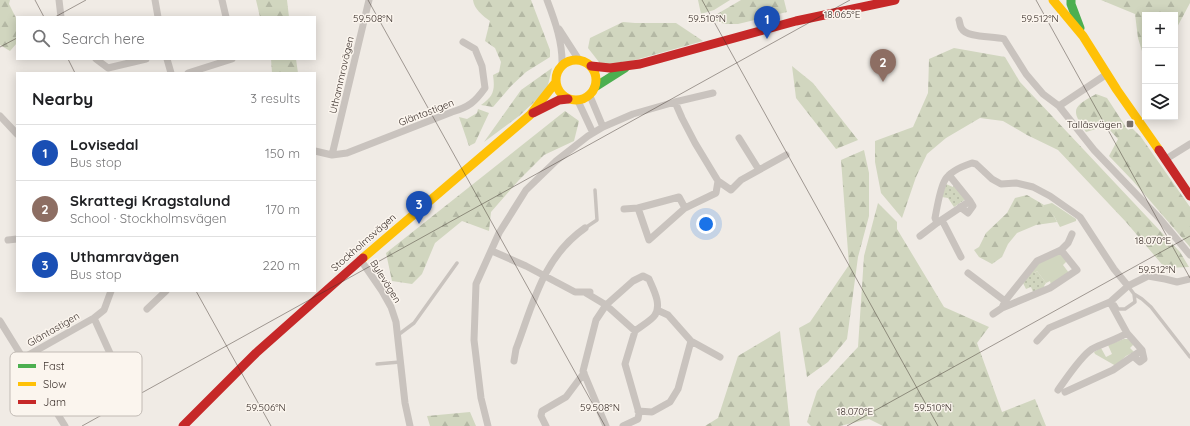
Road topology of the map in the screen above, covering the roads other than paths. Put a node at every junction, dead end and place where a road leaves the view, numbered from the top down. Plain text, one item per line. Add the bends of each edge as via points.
1 (60, 0) edge
2 (155, 0) edge
3 (222, 0) edge
4 (369, 0) edge
5 (547, 0) edge
6 (895, 0) edge
7 (1053, 0) edge
8 (1058, 0) edge
9 (1062, 0) edge
10 (1071, 0) edge
11 (61, 16) edge
12 (158, 16) edge
13 (226, 16) edge
14 (959, 20) dead end
15 (556, 25) junction
16 (1083, 36) junction
17 (463, 42) dead end
18 (97, 60) edge
19 (142, 60) edge
20 (167, 60) edge
21 (229, 60) edge
22 (579, 60) junction
23 (562, 66) junction
24 (591, 66) junction
25 (627, 67) junction
26 (171, 72) edge
27 (191, 72) edge
28 (1107, 74) junction
29 (556, 82) junction
30 (596, 87) junction
31 (713, 93) dead end
32 (590, 96) junction
33 (568, 99) junction
34 (578, 101) junction
35 (675, 102) junction
36 (1060, 106) junction
37 (530, 115) junction
38 (0, 116) edge
39 (603, 127) junction
40 (16, 133) edge
41 (593, 133) junction
42 (739, 138) dead end
43 (1190, 144) edge
44 (316, 151) edge
45 (332, 155) junction
46 (786, 155) dead end
47 (1166, 159) junction
48 (759, 170) junction
49 (949, 175) junction
50 (718, 181) junction
51 (595, 190) dead end
52 (1190, 196) edge
53 (638, 208) junction
54 (685, 208) junction
55 (624, 209) dead end
56 (939, 221) junction
57 (585, 228) joint
58 (1072, 234) dead end
59 (920, 236) dead end
60 (16, 239) edge
61 (8, 240) dead end
62 (1061, 250) junction
63 (492, 251) junction
64 (1190, 255) edge
65 (961, 257) dead end
66 (360, 259) junction
67 (457, 263) dead end
68 (968, 273) dead end
69 (544, 275) junction
70 (1190, 279) edge
71 (1128, 286) junction
72 (111, 292) edge
73 (165, 292) edge
74 (1134, 294) junction
75 (1111, 301) junction
76 (1003, 304) junction
77 (606, 305) junction
78 (147, 309) dead end
79 (657, 310) junction
80 (992, 314) dead end
81 (94, 318) junction
82 (0, 321) edge
83 (635, 332) junction
84 (1126, 333) junction
85 (397, 335) junction
86 (691, 341) junction
87 (1037, 341) dead end
88 (19, 352) edge
89 (34, 352) edge
90 (109, 352) edge
91 (1190, 357) edge
92 (720, 358) dead end
93 (514, 361) dead end
94 (400, 362) junction
95 (377, 364) dead end
96 (584, 373) junction
97 (638, 410) junction
98 (59, 416) edge
99 (65, 426) edge
100 (182, 426) edge
101 (410, 426) edge
102 (488, 426) edge
103 (546, 426) edge
104 (606, 426) edge
105 (623, 426) edge

1 - 11 street
2 - 12 street
3 - 13 street
4 - 45 street, Uthammravägen
5 - 15 street
6 - 25 main road via 783,24
7 - 16 main road
8 - 9 main road
10 - 16 main road
14 - 36 street via 962,30 967,34 1004,39 1026,74 1043,94
15 - 22 street
15 - 23 street
16 - 28 main road
17 - 45 street, Gläntastigen via 475,49 482,66 485,88 476,100 465,108 347,153
18 - 19 street via 108,68
20 - 26 street
21 - 27 street
22 - 23 main road via 567,62
22 - 24 main road
23 - 29 main road
24 - 25 main road via 602,69
24 - 30 main road via 596,76
25 - 30 main road
28 - 36 street
28 - 47 main road
29 - 33 main road via 562,95
29 - 37 main road, Stockholmsvägen
30 - 32 main road
31 - 35 street
32 - 34 main road
32 - 39 street
33 - 34 main road
33 - 37 main road, Stockholmsvägen via 559,100
34 - 41 street
35 - 39 street via 633,114
35 - 50 street via 694,143
36 - 64 street via 1094,150 1160,219
37 - 66 main road, Stockholmsvägen
38 - 40 street
39 - 41 street
41 - 63 street via 556,161 526,190 499,233
42 - 48 street
43 - 47 street
44 - 45 street, Gläntastigen
46 - 48 street
47 - 52 main road
48 - 50 street via 741,180 731,190
49 - 56 street via 945,180 935,218
49 - 56 street via 970,200
49 - 71 street via 972,163 1001,184 1016,183 1033,187 1050,196 1080,217
50 - 54 street via 716,193
51 - 57 lane via 597,220
53 - 54 street via 679,197
53 - 54 street via 649,240
53 - 55 street
56 - 59 street
56 - 65 street
57 - 69 street via 573,236 556,255
58 - 62 street
60 - 61 street
62 - 76 street via 1037,261
62 - 76 street via 1077,270 1050,288
63 - 69 street
63 - 102 street via 476,284 474,340 481,398
66 - 85 street, Bylevägen via 391,307
66 - 100 main road, Stockholmsvägen via 256,353
67 - 85 lane via 414,323
68 - 76 street
69 - 77 street via 575,292 589,292
69 - 93 street via 516,348
70 - 71 street via 1177,282 1148,276
71 - 74 lane
71 - 75 street
72 - 81 street, Gläntastigen via 104,310
73 - 78 street
74 - 75 lane via 1135,302 1125,309 1118,309
74 - 91 lane via 1151,307
75 - 84 street
75 - 87 street via 1049,328
76 - 80 street
77 - 79 street via 633,281 643,276 649,279 655,292
77 - 83 street
77 - 96 street via 596,320
79 - 83 street via 655,315
79 - 86 street via 668,315
81 - 89 street, Gläntastigen
81 - 90 street, Gläntastigen
82 - 88 street
83 - 97 street via 624,364
84 - 84 street via 1142,350 1113,370 1061,391 1083,358 1092,350
85 - 94 street, Bylevägen
86 - 92 street
86 - 97 street via 678,389 670,402 652,412
94 - 95 lane
94 - 101 street, Bylevägen
96 - 103 street via 566,397 542,411 541,416
96 - 104 street
97 - 105 street via 638,419
98 - 99 street

